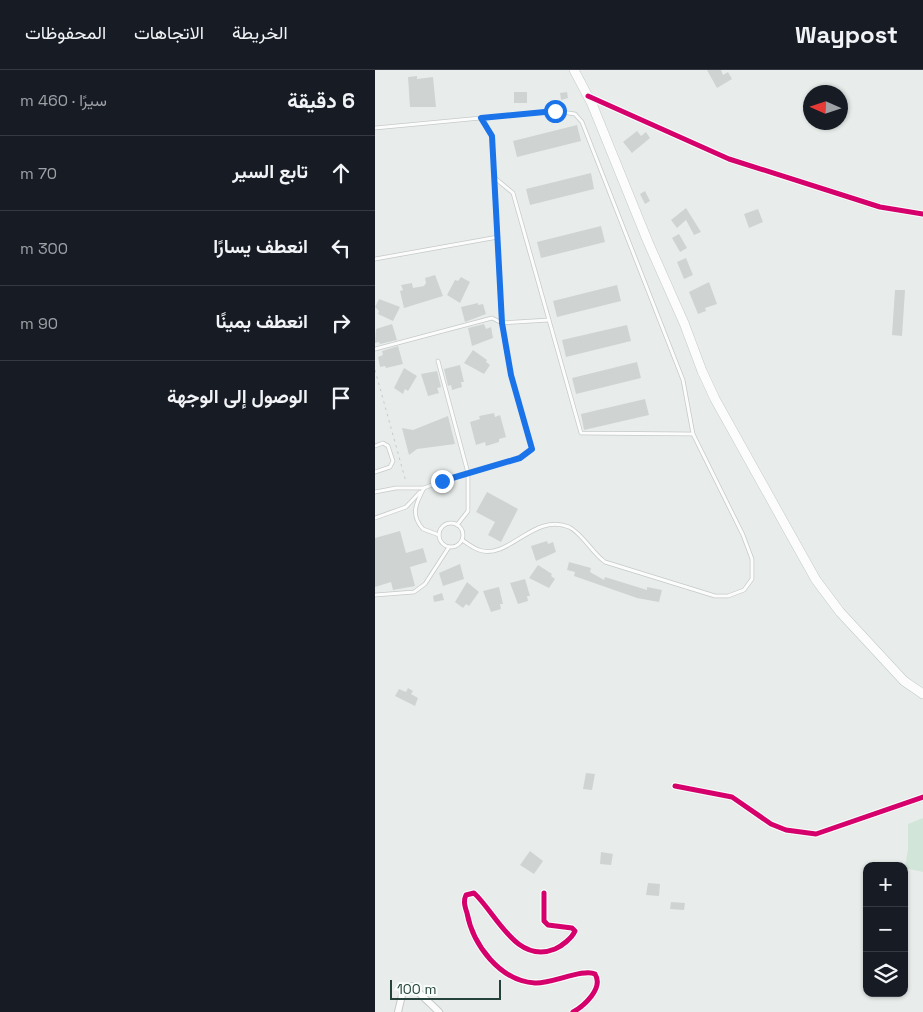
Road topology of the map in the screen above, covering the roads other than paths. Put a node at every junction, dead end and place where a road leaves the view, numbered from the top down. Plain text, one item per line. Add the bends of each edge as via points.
1 (574, 70) edge
2 (588, 96) junction
3 (481, 118) junction
4 (375, 128) edge
5 (495, 178) junction
6 (922, 213) edge
7 (498, 237) junction
8 (375, 259) edge
9 (549, 320) junction
10 (502, 323) junction
11 (375, 349) edge
12 (438, 361) dead end
13 (693, 434) junction
14 (375, 446) edge
15 (375, 471) edge
16 (468, 473) junction
17 (424, 488) junction
18 (375, 492) edge
19 (375, 518) edge
20 (457, 525) junction
21 (439, 535) junction
22 (462, 540) junction
23 (449, 547) junction
24 (375, 595) edge
25 (923, 694) edge
26 (675, 786) dead end
27 (923, 796) edge
28 (544, 893) dead end
29 (398, 1012) edge
30 (439, 1012) edge
31 (573, 1012) edge

1 - 2 main road
2 - 6 street via 729,159 880,207
2 - 25 main road via 684,323 701,371 816,580 840,612 904,681
3 - 4 lane
3 - 5 lane via 492,136
3 - 13 lane via 568,112 582,122 683,380
5 - 7 lane
5 - 9 lane via 513,193
7 - 8 lane
7 - 10 lane
9 - 10 lane
9 - 13 lane via 581,433
10 - 11 lane via 492,318
10 - 16 lane via 511,375 532,449 520,458
12 - 16 lane
13 - 22 lane via 752,559 752,579 744,590 728,596 715,596 605,562 594,555 571,528 560,525 539,527 492,552 479,550
14 - 15 lane via 386,444 393,461 390,467
16 - 17 lane
16 - 20 lane via 468,511
17 - 18 lane
17 - 19 lane via 406,507
17 - 21 lane via 415,504 415,515 423,529
20 - 21 lane via 446,525
20 - 22 lane via 462,531
21 - 23 lane via 442,543
22 - 23 lane via 457,546
23 - 24 lane via 425,584 414,592
26 - 27 street via 732,797 771,824 786,830 816,834
28 - 31 street via 544,921 548,925 575,931 557,948 545,951 517,943 505,933 476,895 471,892 464,900 475,940 504,972 518,980 549,983 587,972 595,974 597,982 591,997
29 - 30 street via 403,992 412,986

